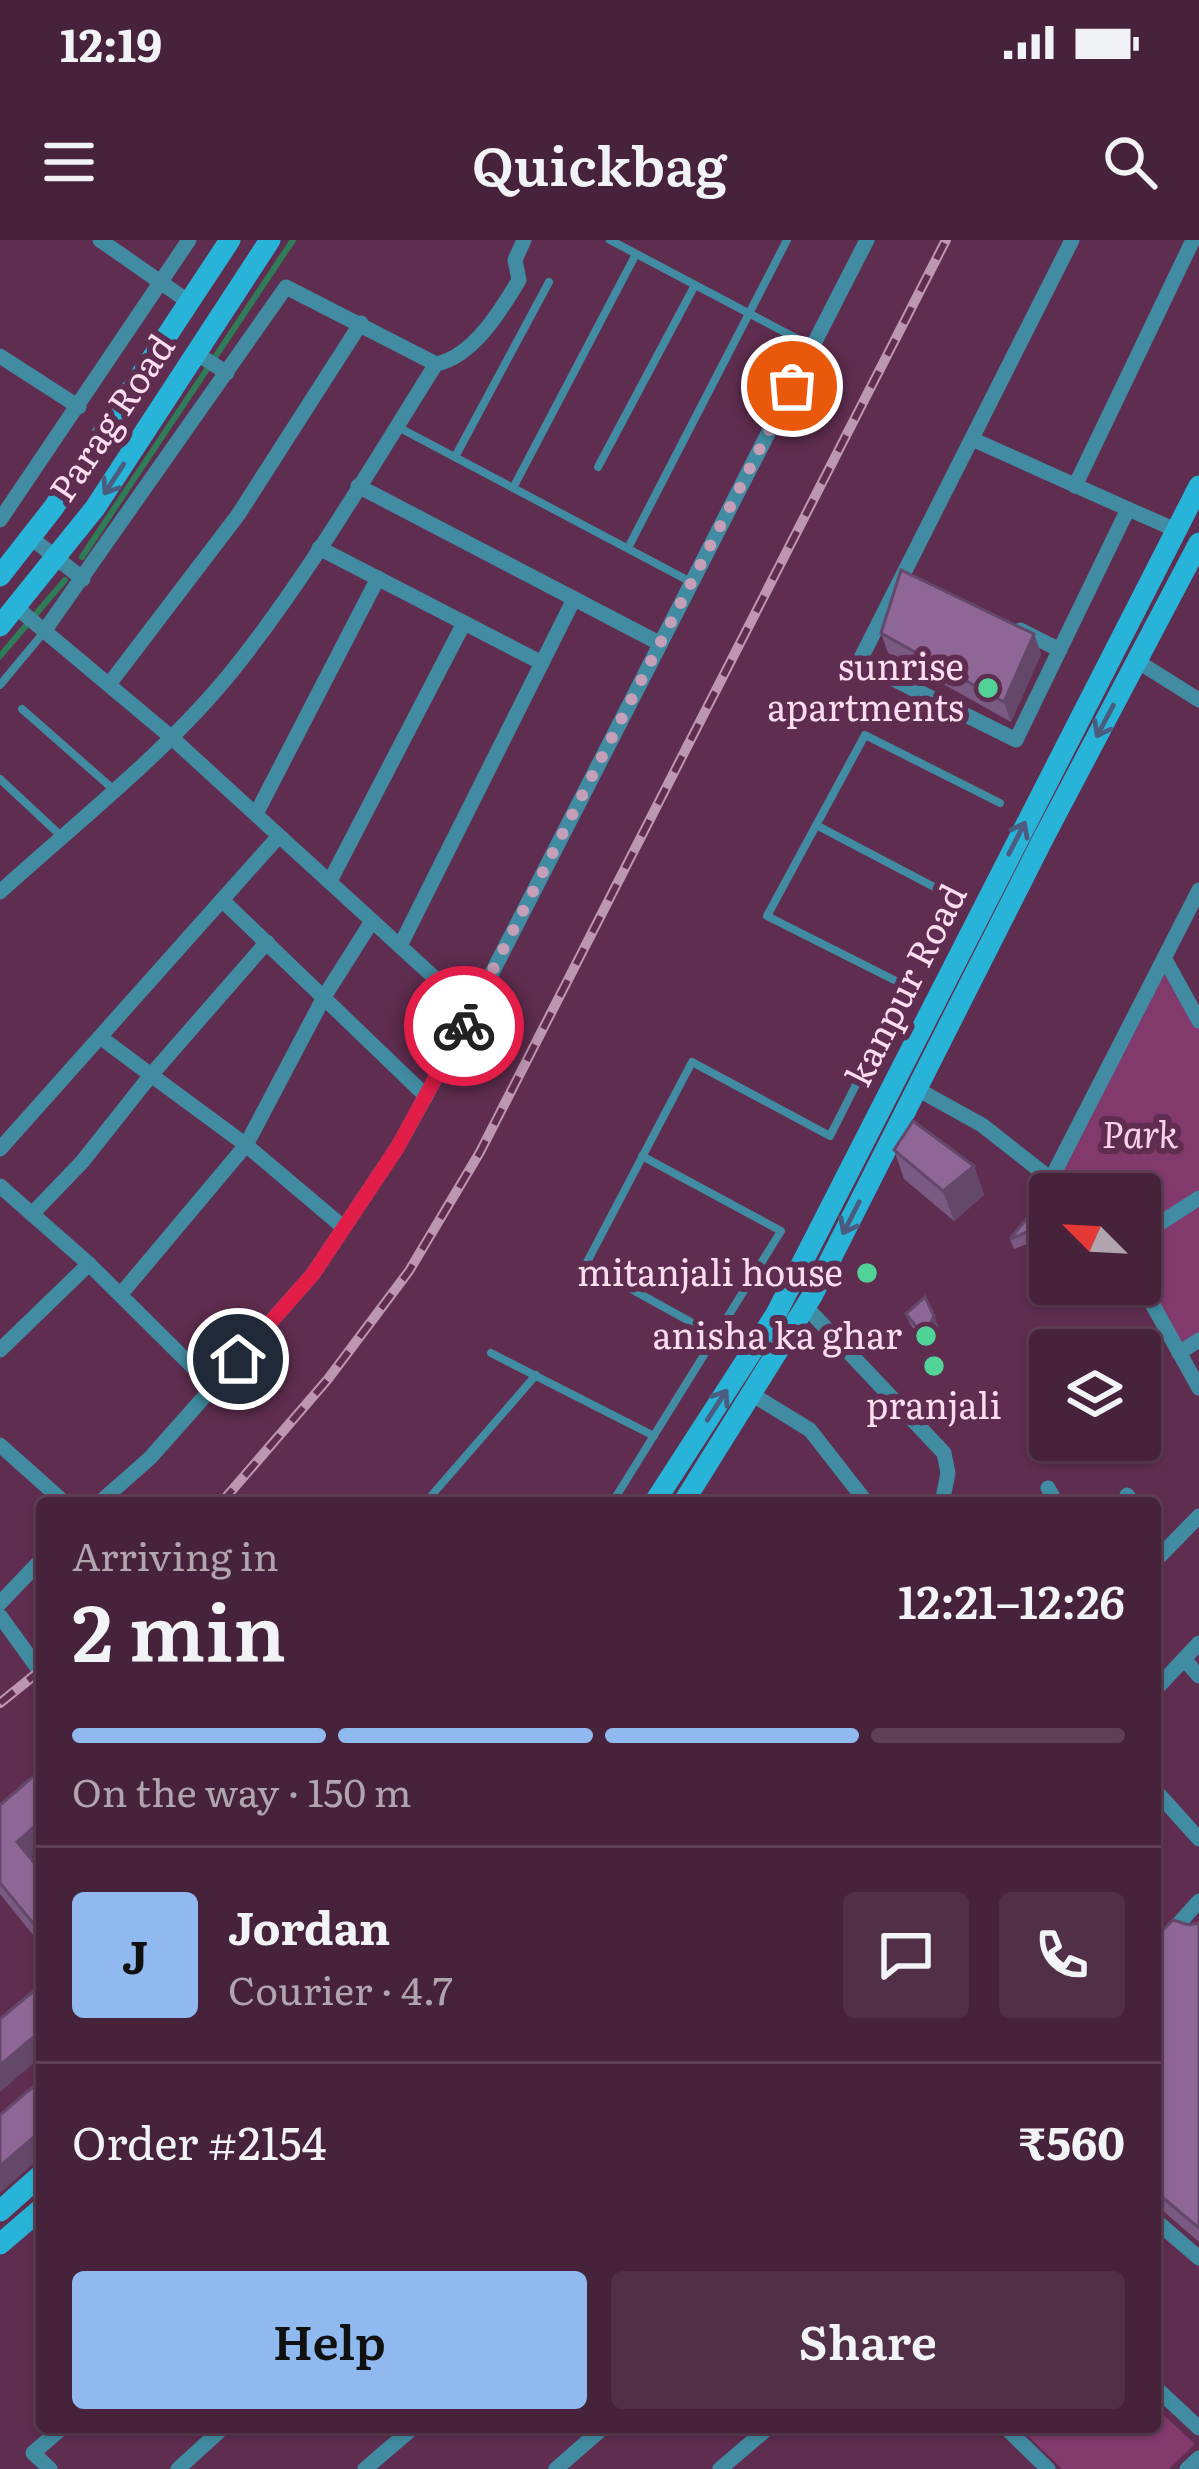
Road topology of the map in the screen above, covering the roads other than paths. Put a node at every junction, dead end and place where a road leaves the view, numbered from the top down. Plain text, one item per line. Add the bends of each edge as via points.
1 (100, 240) edge
2 (189, 240) edge
3 (230, 240) edge
4 (270, 240) edge
5 (524, 240) edge
6 (610, 240) edge
7 (787, 240) edge
8 (867, 240) edge
9 (1072, 240) edge
10 (1193, 240) edge
11 (636, 254) junction
12 (161, 282) junction
13 (549, 282) dead end
14 (695, 285) junction
15 (189, 302) junction
16 (749, 314) junction
17 (361, 323) junction
18 (812, 346) junction
19 (196, 353) junction
20 (0, 356) edge
21 (436, 364) junction
22 (227, 373) junction
23 (79, 407) junction
24 (396, 426) junction
25 (972, 439) junction
26 (455, 457) junction
27 (598, 467) dead end
28 (358, 486) junction
29 (1076, 486) junction
30 (1199, 486) edge
31 (513, 488) junction
32 (1128, 509) junction
33 (0, 520) edge
34 (1176, 530) junction
35 (30, 537) junction
36 (1199, 543) edge
37 (319, 548) junction
38 (628, 548) junction
39 (56, 558) junction
40 (904, 572) junction
41 (0, 576) edge
42 (378, 578) junction
43 (82, 579) junction
44 (691, 582) junction
45 (925, 582) edge
46 (574, 599) junction
47 (17, 608) junction
48 (1005, 622) edge
49 (464, 623) junction
50 (0, 626) edge
51 (45, 630) junction
52 (659, 643) junction
53 (1060, 650) junction
54 (1137, 661) junction
55 (542, 663) junction
56 (110, 683) junction
57 (0, 685) edge
58 (1199, 700) edge
59 (22, 709) dead end
60 (172, 737) junction
61 (0, 779) edge
62 (112, 790) junction
63 (1000, 803) dead end
64 (256, 814) junction
65 (816, 825) junction
66 (61, 836) junction
67 (279, 836) junction
68 (329, 881) junction
69 (1199, 890) edge
70 (0, 892) edge
71 (957, 898) dead end
72 (222, 900) junction
73 (1192, 916) edge
74 (372, 921) junction
75 (267, 942) junction
76 (400, 946) junction
77 (1166, 961) junction
78 (324, 997) junction
79 (472, 1012) junction
80 (1199, 1021) edge
81 (100, 1036) junction
82 (905, 1060) junction
83 (152, 1076) junction
84 (921, 1080) junction
85 (426, 1096) junction
86 (246, 1145) junction
87 (0, 1149) edge
88 (642, 1156) junction
89 (855, 1157) junction
90 (876, 1169) junction
91 (1043, 1173) edge
92 (1054, 1173) edge
93 (0, 1186) edge
94 (1199, 1198) edge
95 (32, 1214) junction
96 (1161, 1222) edge
97 (343, 1227) junction
98 (89, 1264) junction
99 (121, 1294) junction
100 (1153, 1305) edge
101 (806, 1306) junction
102 (716, 1336) junction
103 (1199, 1340) edge
104 (0, 1350) edge
105 (491, 1352) dead end
106 (1179, 1352) junction
107 (536, 1376) junction
108 (214, 1388) junction
109 (1199, 1388) edge
110 (753, 1395) junction
111 (654, 1436) junction
112 (0, 1445) edge
113 (58, 1497) edge
114 (106, 1497) edge
115 (430, 1497) edge
116 (616, 1497) edge
117 (658, 1497) edge
118 (687, 1497) edge
119 (862, 1497) edge
120 (942, 1497) edge
121 (1199, 1516) edge
122 (1161, 1550) edge
123 (36, 1565) edge
124 (0, 1603) edge
125 (0, 1616) edge
126 (1199, 1643) edge
127 (1184, 1659) junction
128 (36, 1666) edge
129 (1199, 1676) edge
130 (1161, 1684) edge
131 (1161, 1797) edge
132 (1199, 1839) edge
133 (1199, 1901) edge
134 (1176, 1926) junction
135 (1199, 1934) edge
136 (1161, 1943) edge
137 (36, 2179) edge
138 (0, 2212) edge
139 (36, 2213) edge
140 (1161, 2224) edge
141 (0, 2244) edge
142 (1199, 2258) edge
143 (1161, 2393) edge
144 (1199, 2428) edge
145 (56, 2433) edge
146 (217, 2433) edge
147 (406, 2433) edge
148 (597, 2433) edge
149 (762, 2433) edge
150 (1011, 2433) edge
151 (1199, 2458) edge
152 (50, 2469) edge
153 (178, 2469) edge
154 (365, 2469) edge
155 (556, 2469) edge
156 (720, 2469) edge
157 (1048, 2469) edge
158 (1187, 2469) edge

1 - 12 street
2 - 12 street
3 - 15 street, Parag Road
4 - 19 street, Parag Road
5 - 21 street via 515,260 519,280 501,310 451,361
6 - 11 lane
7 - 16 lane
8 - 18 street
9 - 25 street
10 - 29 street
11 - 14 lane
11 - 31 lane
12 - 15 street
12 - 23 street
13 - 26 lane
14 - 16 lane
14 - 27 lane
15 - 35 street, Parag Road
16 - 18 lane
16 - 38 lane
17 - 21 street
17 - 22 street via 286,287
17 - 56 street via 238,514
18 - 44 street
19 - 22 street
19 -> 39 street, Parag Road
20 - 23 street
21 - 24 street
22 - 43 street
23 - 33 street
24 - 26 lane
24 - 28 street
25 - 29 street
25 - 40 street
26 - 31 lane
28 - 37 street
28 - 46 street
29 - 32 street
30 - 34 street, kanpur Road
31 - 38 lane
32 - 34 street
32 - 53 street
82 -> 34 street, kanpur Road
35 - 39 street
35 - 41 street, Parag Road
36 - 54 street
37 - 42 street
37 - 60 street via 232,671
38 - 44 lane
39 - 43 street
39 - 47 street, Parag Road
40 - 45 street
40 - 53 street via 859,662 878,672 1016,740
42 - 49 street
42 - 64 street
43 - 51 street
44 - 52 street
46 - 52 street
46 - 55 street
47 - 50 street, Parag Road
47 - 51 street
48 - 53 street
49 - 55 street
49 - 68 street
51 - 56 street
51 - 57 lane
52 - 79 street
54 - 58 street
54 -> 84 street
55 - 76 street
56 - 60 street
59 - 62 lane
60 - 62 street
60 - 64 street
61 - 66 lane
62 - 66 street
63 - 65 lane via 865,735
64 - 67 street
65 - 71 lane
65 - 88 lane via 767,916 906,986 830,1136 692,1062
66 - 70 street
67 - 68 street
67 - 72 street
68 - 74 street
69 - 73 street
72 - 75 street
72 - 81 street
73 - 77 street
74 - 76 street
74 - 78 street
75 - 78 street
75 - 83 street
76 - 79 street
77 - 80 street
77 - 92 street
78 - 85 street
78 - 86 street
79 - 85 street
81 - 83 street
81 - 87 street
82 - 84 street
82 - 89 street, kanpur Road
83 - 86 street
83 - 95 street
84 - 90 street
84 - 91 street
85 - 97 street
86 - 97 street
86 - 99 street
88 - 102 lane via 586,1264
88 - 102 lane via 781,1232
89 - 90 street
117 -> 89 street, kanpur Road via 776,1315
90 -> 101 street
93 - 95 street
94 - 96 street
95 - 98 street
97 - 108 street
98 - 99 street
98 - 104 street
99 - 108 street
100 - 106 street
101 - 110 street
101 - 120 street via 944,1453
102 - 111 lane
103 - 106 street
105 - 107 lane
106 - 109 street
107 - 111 lane
107 - 115 lane
108 - 114 street
110 - 118 street
110 - 119 street via 810,1430
111 - 116 lane
112 - 113 street
121 - 122 street
123 - 124 street
125 - 128 street
126 - 127 street
127 - 129 street
127 - 130 street
131 - 132 street
133 - 134 street
134 - 135 street
134 - 136 street
137 - 138 street
139 - 141 street
140 - 142 street
143 - 144 street
145 - 152 street via 33,2453
146 - 153 street
147 - 154 street
148 - 155 street
149 - 156 street
150 - 157 street
151 - 158 street

